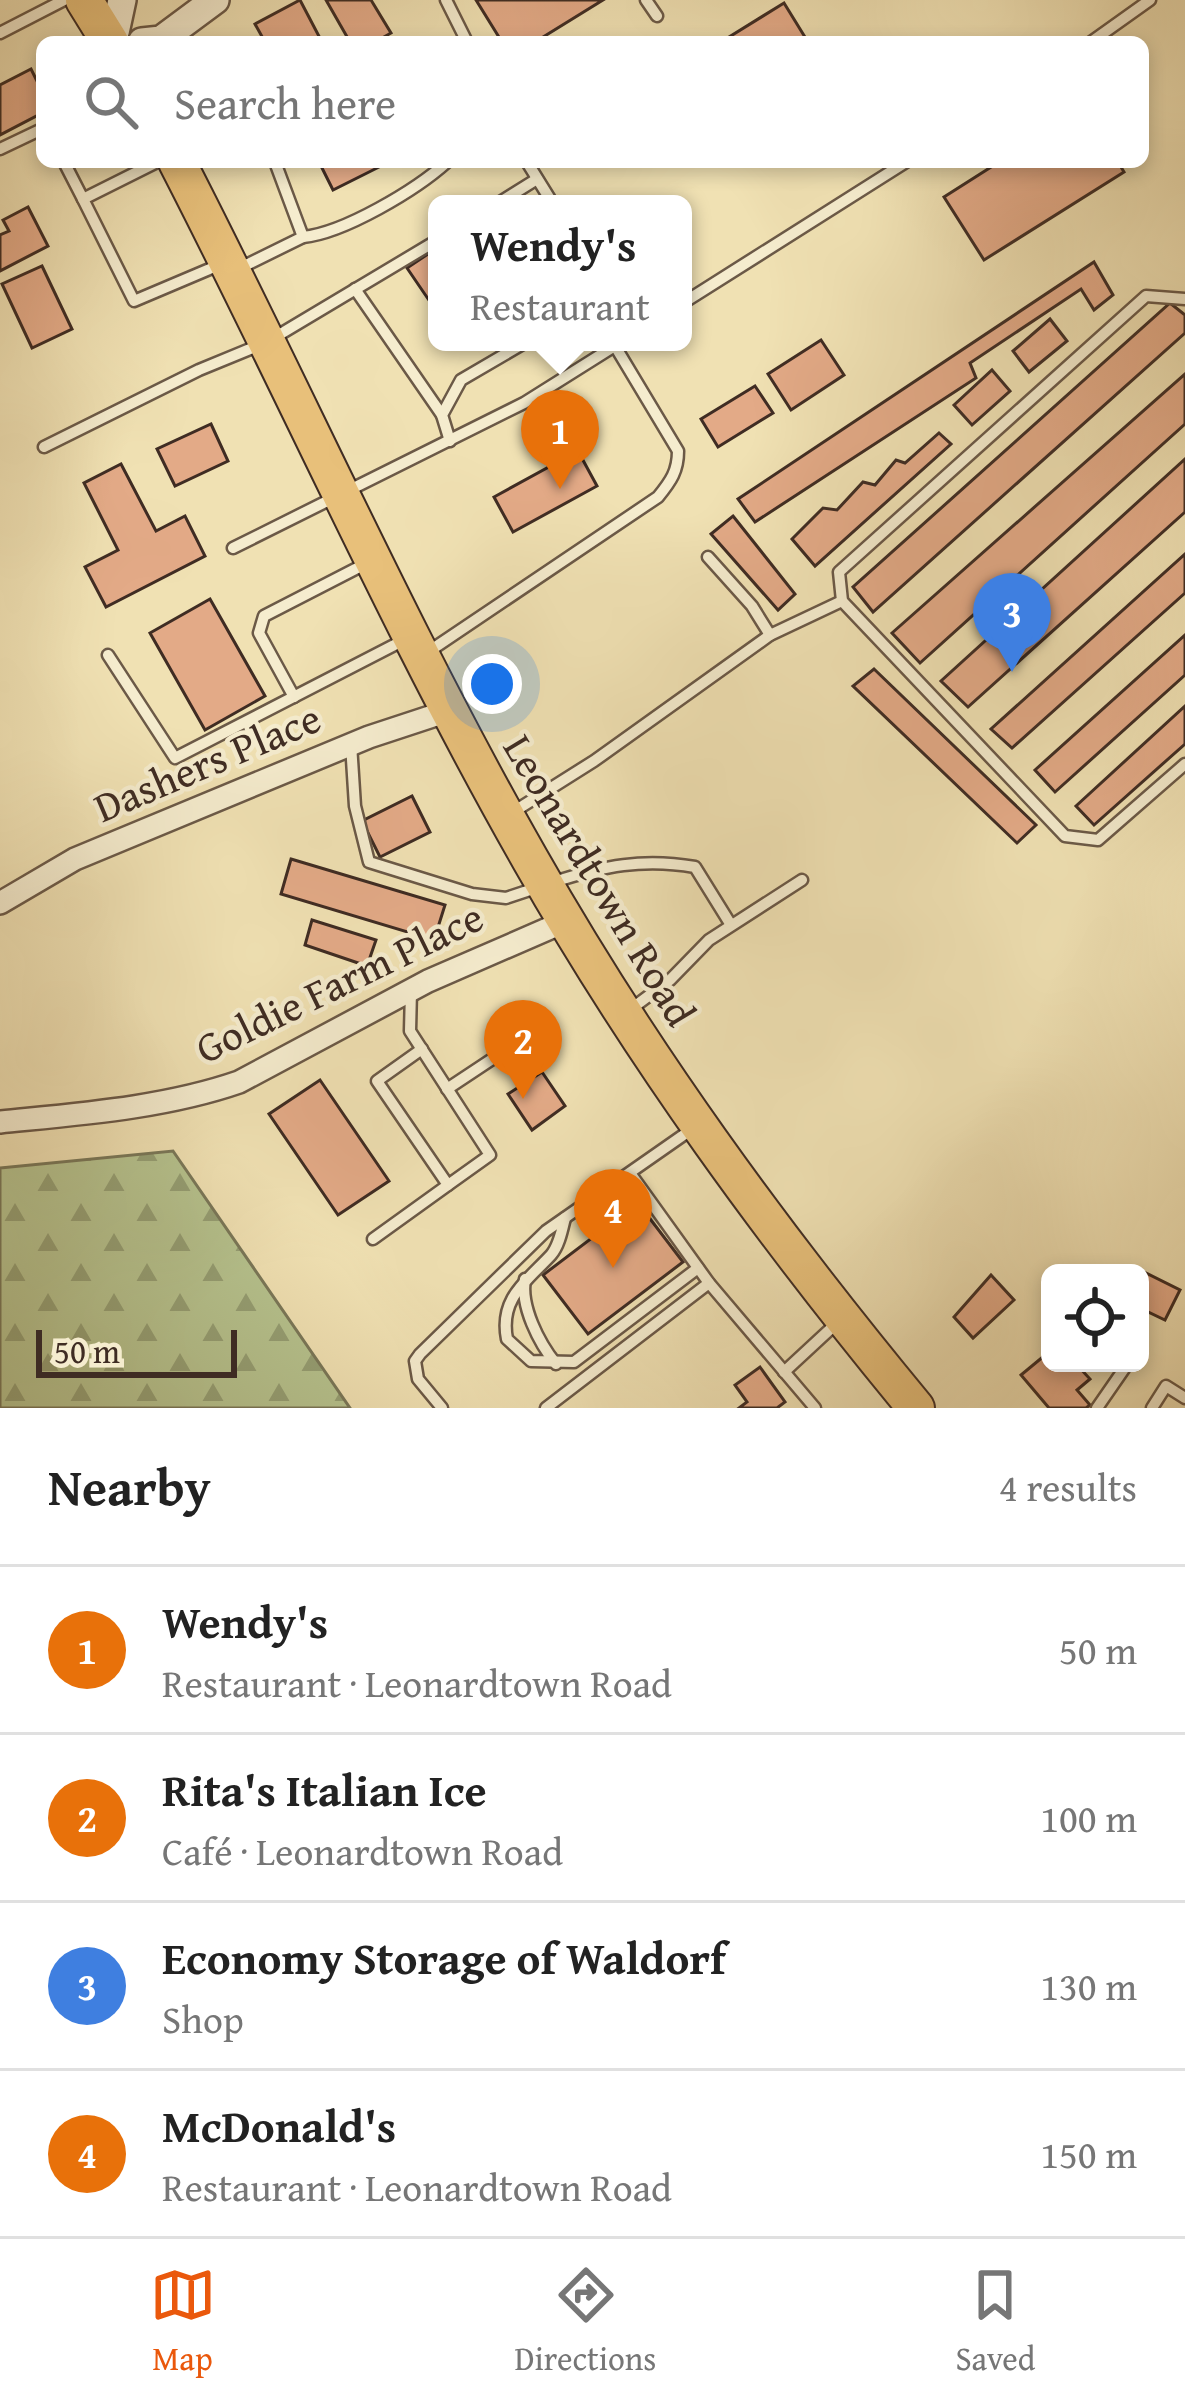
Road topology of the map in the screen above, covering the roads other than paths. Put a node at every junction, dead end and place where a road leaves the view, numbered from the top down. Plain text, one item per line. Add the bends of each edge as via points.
1 (64, 0) edge
2 (84, 0) edge
3 (122, 0) edge
4 (215, 0) edge
5 (446, 0) edge
6 (646, 0) edge
7 (1150, 0) edge
8 (657, 16) dead end
9 (0, 33) edge
10 (108, 36) edge
11 (113, 36) edge
12 (166, 36) edge
13 (464, 36) edge
14 (1099, 36) edge
15 (36, 132) edge
16 (0, 149) edge
17 (67, 168) edge
18 (145, 168) edge
19 (180, 168) edge
20 (277, 168) edge
21 (440, 168) edge
22 (531, 168) edge
23 (897, 168) edge
24 (538, 179) junction
25 (511, 195) edge
26 (548, 195) edge
27 (82, 199) junction
28 (303, 237) junction
29 (428, 246) edge
30 (230, 267) junction
31 (356, 289) junction
32 (692, 297) edge
33 (1185, 299) edge
34 (267, 342) junction
35 (511, 351) edge
36 (607, 351) edge
37 (622, 351) edge
38 (442, 415) junction
39 (450, 441) junction
40 (44, 447) dead end
41 (343, 495) junction
42 (233, 548) dead end
43 (708, 557) dead end
44 (375, 559) junction
45 (842, 601) junction
46 (770, 634) junction
47 (418, 645) junction
48 (108, 655) dead end
49 (294, 697) junction
50 (451, 710) junction
51 (351, 745) junction
52 (1185, 764) edge
53 (507, 816) junction
54 (802, 880) dead end
55 (545, 886) junction
56 (0, 903) edge
57 (566, 921) junction
58 (731, 926) junction
59 (411, 990) junction
60 (624, 1015) junction
61 (524, 1038) dead end
62 (422, 1049) junction
63 (447, 1089) junction
64 (0, 1122) edge
65 (698, 1125) junction
66 (630, 1172) junction
67 (448, 1185) junction
68 (566, 1218) junction
69 (373, 1239) dead end
70 (698, 1268) junction
71 (526, 1276) junction
72 (709, 1283) junction
73 (842, 1318) junction
74 (556, 1364) junction
75 (784, 1372) junction
76 (1122, 1372) edge
77 (1185, 1398) edge
78 (442, 1408) edge
79 (546, 1408) edge
80 (815, 1408) edge
81 (916, 1408) edge
82 (1097, 1408) edge
83 (1152, 1408) edge

1 - 9 lane
2 - 10 highway
3 - 11 street
4 - 12 street
5 - 13 lane
6 - 8 lane
7 - 14 lane
15 - 16 lane
17 - 27 lane
18 - 27 lane
19 - 30 highway, Leonardtown Road
20 - 28 lane
21 - 28 lane via 325,235
22 - 24 lane
23 - 32 lane
24 - 25 lane
24 - 26 lane
27 - 30 lane via 134,301
28 - 30 lane
29 - 31 lane
30 - 34 highway, Leonardtown Road
31 - 34 lane
31 - 38 lane
33 - 45 lane via 1146,296 839,572
34 - 40 lane
34 - 41 highway, Leonardtown Road
35 - 38 lane via 461,380
36 - 39 lane
37 - 47 lane via 679,451 671,481
38 - 39 lane
39 - 41 lane
41 - 42 lane
41 - 44 highway, Leonardtown Road
43 - 46 lane
44 - 47 highway, Leonardtown Road
44 - 49 lane via 264,616 259,633
45 - 46 lane
45 - 52 lane via 1066,836 1098,841
46 - 53 lane
47 - 49 lane
47 - 50 highway, Leonardtown Road
48 - 49 lane via 175,758
50 - 51 street, Dashers Place
50 - 53 highway, Leonardtown Road
51 - 55 lane via 369,862 472,894 506,898
51 - 56 street, Dashers Place via 75,859
53 - 55 highway, Leonardtown Road
54 - 58 lane
55 - 57 highway, Leonardtown Road
55 - 58 lane via 606,865 695,867
57 - 59 street, Goldie Farm Place
57 - 60 highway, Leonardtown Road
58 - 60 lane
59 - 62 lane via 410,1030
59 - 64 street, Goldie Farm Place via 214,1091
60 - 65 highway, Leonardtown Road
61 - 63 lane
62 - 63 lane
62 - 67 lane via 377,1081
63 - 67 lane via 490,1155
65 - 66 lane
65 - 73 highway, Leonardtown Road
66 - 68 lane
66 - 70 lane
67 - 69 lane
68 - 71 lane via 555,1251
68 - 78 lane via 415,1360 418,1379
70 - 72 lane
70 - 74 lane via 574,1362
71 - 74 lane via 527,1307
71 - 74 lane via 508,1308 507,1339 524,1358
72 - 75 lane
72 - 79 lane
73 - 75 lane
73 - 81 highway, Leonardtown Road
75 - 80 lane
76 - 82 lane
77 - 83 lane via 1166,1386

